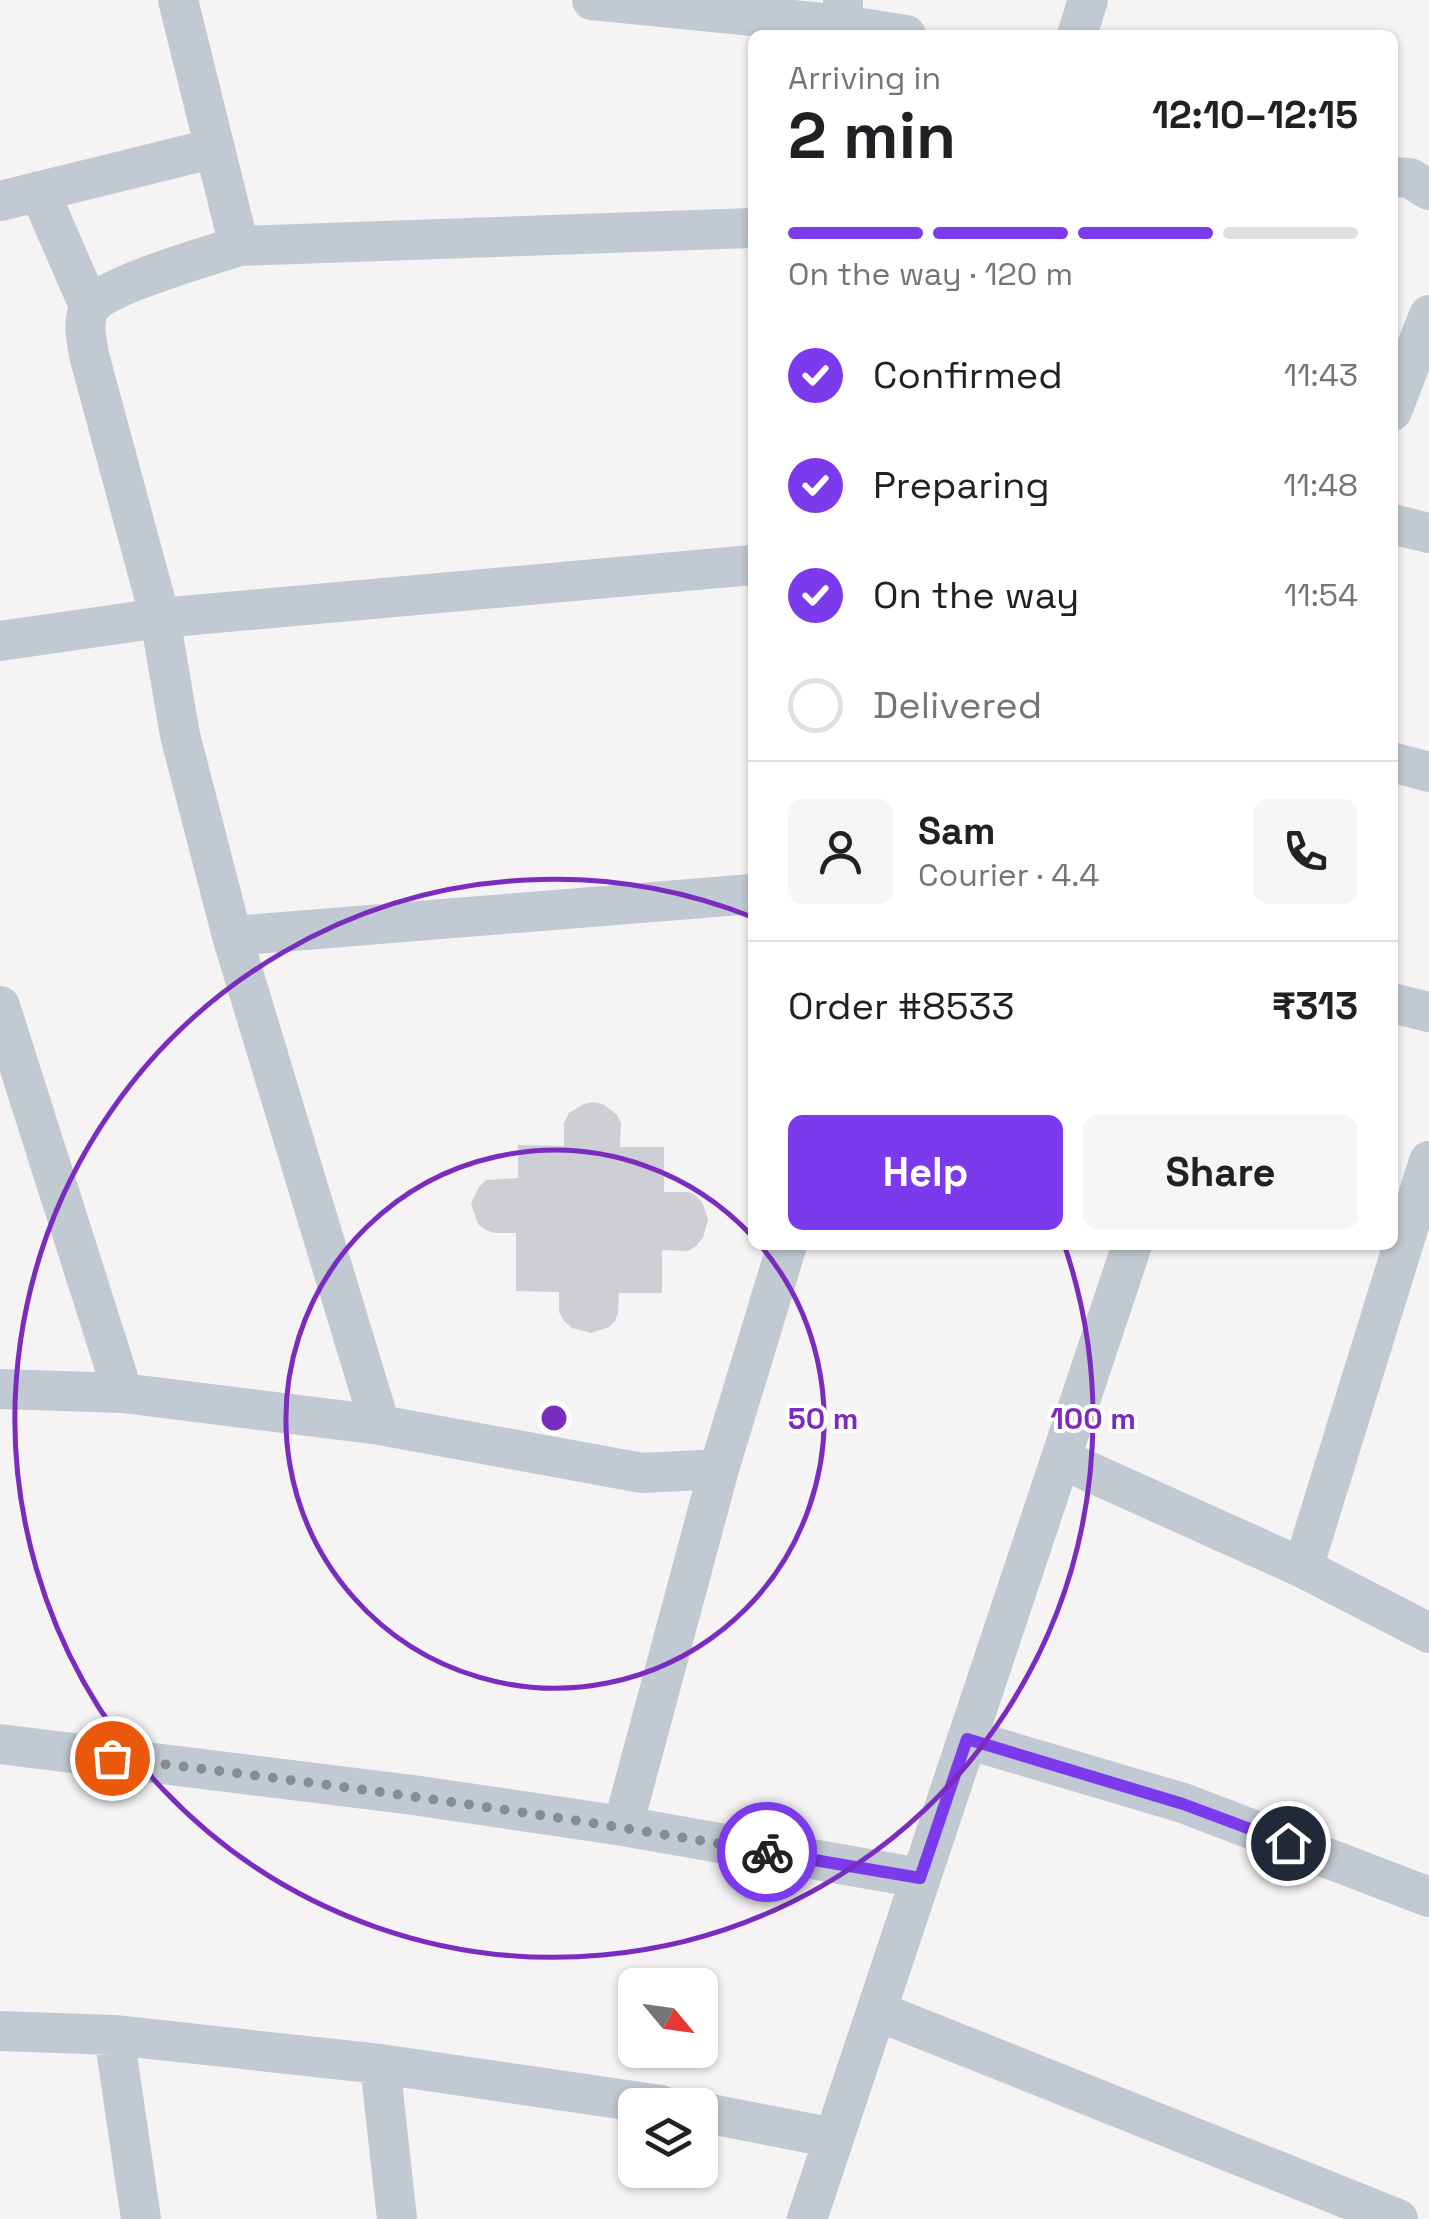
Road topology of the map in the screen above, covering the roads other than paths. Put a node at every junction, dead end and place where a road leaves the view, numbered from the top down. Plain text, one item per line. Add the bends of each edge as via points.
1 (178, 0) edge
2 (592, 0) edge
3 (1088, 0) edge
4 (843, 13) edge
5 (892, 30) edge
6 (1079, 30) edge
7 (215, 148) junction
8 (1398, 178) edge
9 (1429, 190) edge
10 (39, 191) junction
11 (0, 200) edge
12 (748, 228) edge
13 (239, 246) junction
14 (90, 308) junction
15 (1429, 316) edge
16 (1398, 396) edge
17 (1398, 525) edge
18 (1429, 533) edge
19 (748, 565) edge
20 (160, 618) junction
21 (0, 641) edge
22 (1398, 764) edge
23 (1429, 772) edge
24 (748, 894) edge
25 (232, 936) junction
26 (1398, 1004) edge
27 (0, 1006) edge
28 (1429, 1012) edge
29 (1429, 1161) edge
30 (785, 1250) edge
31 (1130, 1250) edge
32 (0, 1389) edge
33 (123, 1393) junction
34 (380, 1425) junction
35 (1061, 1459) junction
36 (719, 1469) junction
37 (1304, 1568) junction
38 (1429, 1633) edge
39 (967, 1739) junction
40 (0, 1744) edge
41 (622, 1826) junction
42 (920, 1878) junction
43 (1429, 1896) edge
44 (877, 2011) junction
45 (0, 2031) edge
46 (114, 2035) junction
47 (380, 2064) junction
48 (618, 2099) edge
49 (718, 2115) edge
50 (834, 2138) junction
51 (141, 2219) edge
52 (397, 2219) edge
53 (807, 2219) edge
54 (1398, 2219) edge

1 - 7 street
2 - 4 street
3 - 6 street
4 - 5 street
7 - 10 street
7 - 13 street
8 - 9 street
10 - 11 street
10 - 14 street
12 - 13 street
13 - 14 street via 115,289
14 - 20 street via 89,356
15 - 16 street
17 - 18 street
19 - 20 street
20 - 21 street
20 - 25 street via 180,735
22 - 23 street
24 - 25 street
25 - 34 street
26 - 28 street
27 - 33 street
29 - 37 street
30 - 36 street
31 - 35 street
32 - 33 street
33 - 34 street
34 - 36 street via 642,1472
35 - 37 street
35 - 39 street
36 - 41 street
37 - 38 street
39 - 42 street
39 - 43 street via 1183,1804
40 - 41 street
41 - 42 street
42 - 44 street
44 - 50 street
44 - 54 street
45 - 46 street
46 - 47 street
46 - 51 street
47 - 48 street
47 - 52 street
49 - 50 street
50 - 53 street

